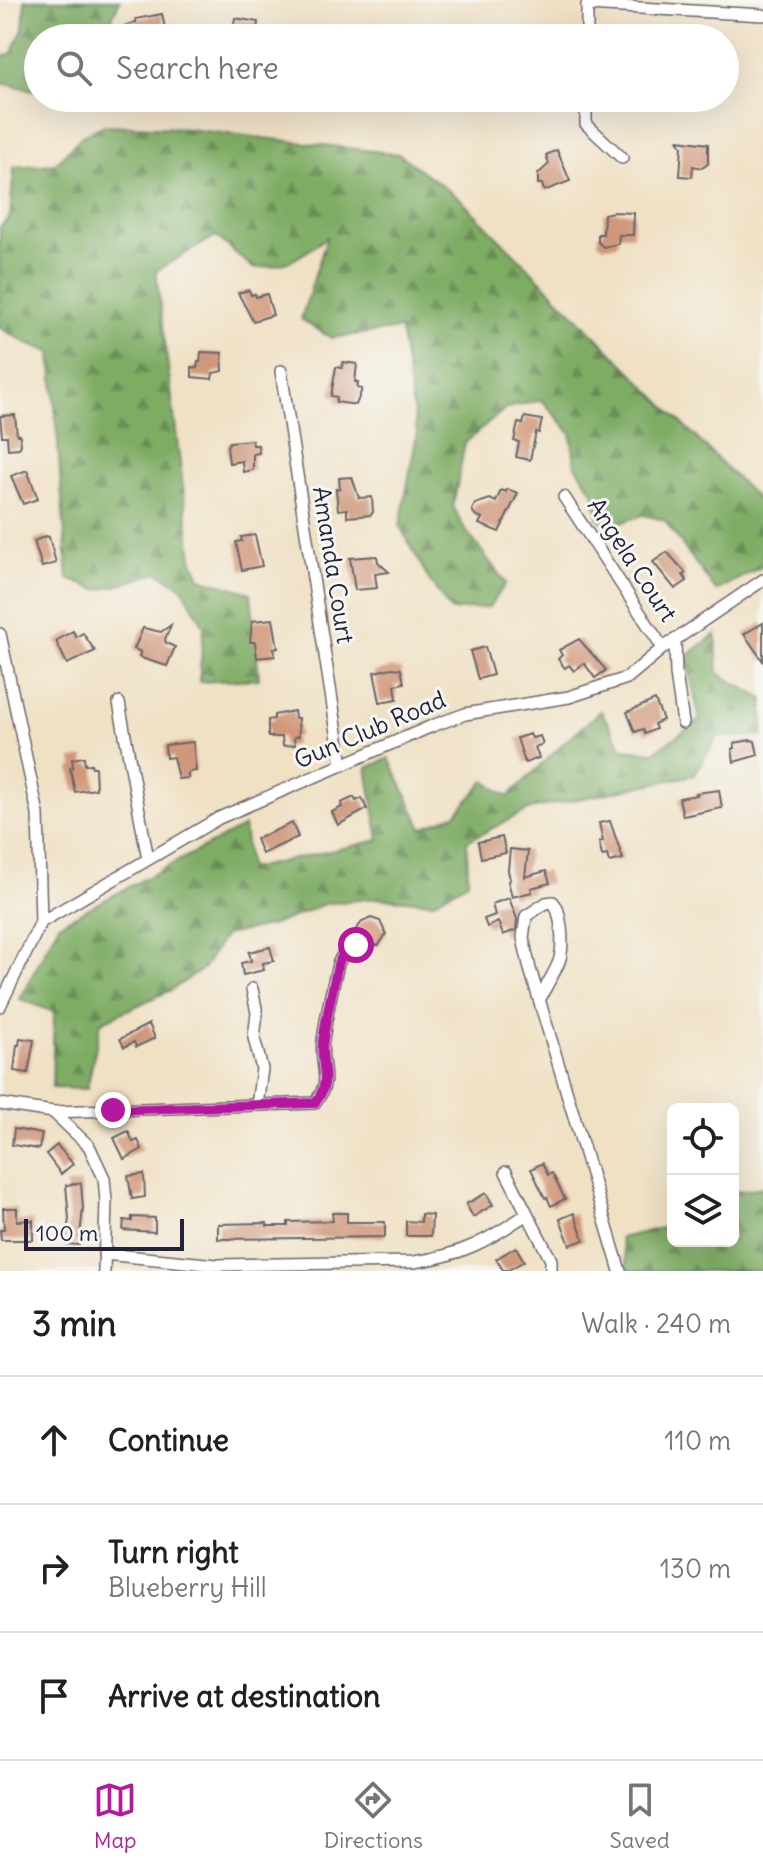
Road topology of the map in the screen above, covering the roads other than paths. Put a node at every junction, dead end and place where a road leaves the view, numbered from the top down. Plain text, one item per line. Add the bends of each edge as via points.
1 (587, 2) edge
2 (763, 15) edge
3 (587, 24) edge
4 (586, 112) edge
5 (622, 158) dead end
6 (281, 371) dead end
7 (564, 497) dead end
8 (763, 580) edge
9 (0, 634) edge
10 (675, 640) junction
11 (663, 648) junction
12 (119, 703) dead end
13 (683, 723) dead end
14 (342, 765) junction
15 (148, 859) junction
16 (41, 922) junction
17 (356, 945) dead end
18 (252, 989) dead end
19 (540, 999) junction
20 (0, 1006) edge
21 (0, 1104) edge
22 (257, 1105) junction
23 (53, 1112) junction
24 (506, 1172) dead end
25 (527, 1214) junction
26 (104, 1254) junction
27 (104, 1271) edge
28 (551, 1271) edge
29 (620, 1271) edge

1 - 2 street
1 - 3 street
4 - 5 street via 586,124
6 - 14 street, Amanda Court
7 - 11 street, Angela Court
8 - 10 street, Gun Club Road
9 - 16 street via 38,814
10 - 11 street, Gun Club Road
10 - 13 street
11 - 14 street, Gun Club Road via 627,678 603,688 465,714
12 - 15 street
14 - 15 street, Gun Club Road via 219,818
15 - 16 street, Gun Club Road
16 - 20 street
17 - 22 street via 338,964 323,1039 325,1088 315,1103
18 - 22 street via 257,1013 254,1038 262,1069
19 - 19 street via 562,956 560,918 553,902 529,913 523,927
19 - 29 street
21 - 23 street
22 - 23 street
23 - 26 street via 89,1146 104,1178
24 - 25 street
25 - 26 street via 474,1246 414,1262 217,1265
25 - 28 street via 551,1260
26 - 27 street

